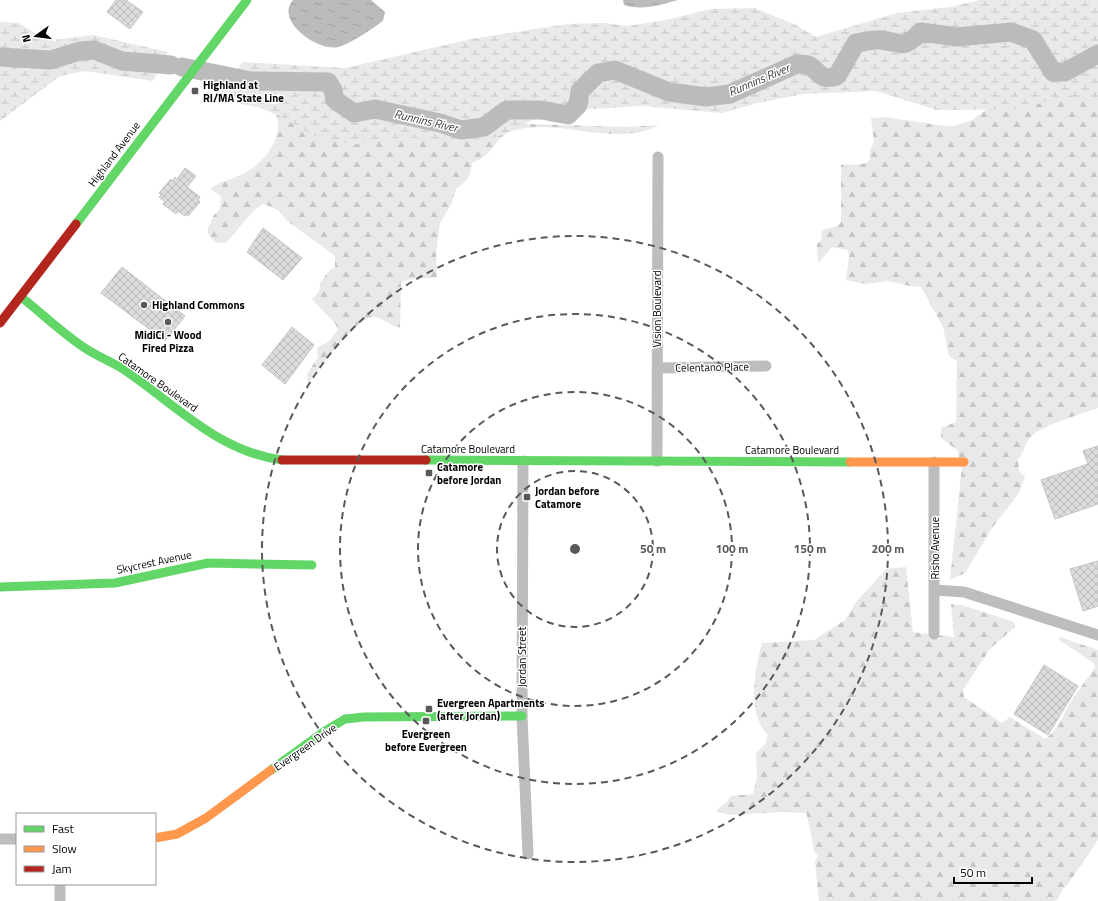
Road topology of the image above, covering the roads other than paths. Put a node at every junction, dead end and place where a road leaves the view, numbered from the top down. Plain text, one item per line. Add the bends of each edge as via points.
1 (247, 0) edge
2 (658, 157) dead end
3 (21, 297) junction
4 (0, 323) edge
5 (766, 366) dead end
6 (658, 368) junction
7 (523, 461) junction
8 (657, 461) junction
9 (934, 462) junction
10 (964, 462) dead end
11 (312, 565) dead end
12 (0, 587) edge
13 (934, 590) junction
14 (934, 634) dead end
15 (1098, 635) edge
16 (522, 716) junction
17 (156, 838) edge
18 (0, 839) edge
19 (16, 839) edge
20 (528, 854) dead end
21 (60, 885) edge
22 (60, 901) edge

1 - 3 street, Highland Avenue
2 - 6 street, Vision Boulevard
3 - 4 street, Highland Avenue
3 - 7 street, Catamore Boulevard via 87,349 122,369 220,440 243,451 268,458 295,461
5 - 6 street, Celentano Place
6 - 8 street, Vision Boulevard
7 - 8 street, Catamore Boulevard
7 - 16 street, Jordan Street
8 - 9 street, Catamore Boulevard
9 - 10 street, Catamore Boulevard
9 - 13 street, Risho Avenue
11 - 12 street, Skycrest Avenue via 208,563 115,583
13 - 14 street, Risho Avenue
13 - 15 street via 964,592
16 - 17 street, Evergreen Drive via 405,715 345,719 206,818 177,834
16 - 20 street, Jordan Street
18 - 19 street
21 - 22 street

